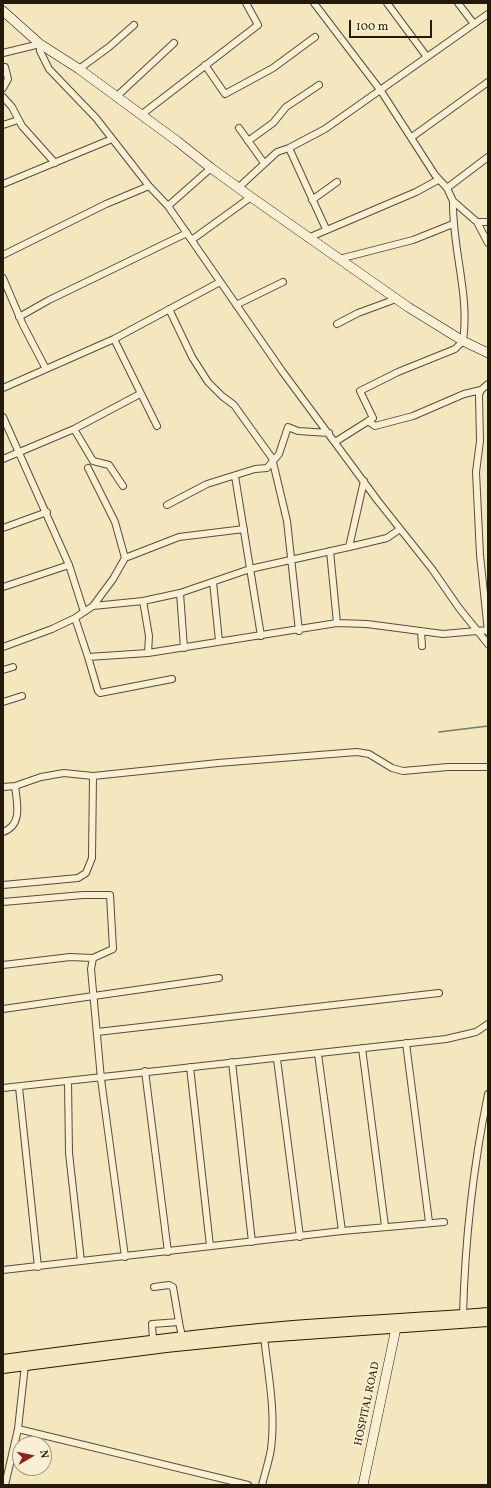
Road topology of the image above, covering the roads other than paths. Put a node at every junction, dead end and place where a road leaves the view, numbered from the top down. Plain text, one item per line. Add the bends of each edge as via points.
1 (246, 3) edge
2 (314, 3) edge
3 (387, 3) edge
4 (458, 3) edge
5 (3, 11) edge
6 (488, 14) edge
7 (134, 24) dead end
8 (474, 24) junction
9 (315, 37) dead end
10 (174, 43) dead end
11 (40, 44) junction
12 (3, 53) edge
13 (427, 57) junction
14 (205, 65) junction
15 (5, 67) dead end
16 (79, 69) junction
17 (488, 82) edge
18 (319, 86) dead end
19 (3, 88) edge
20 (381, 91) junction
21 (3, 97) edge
22 (116, 97) junction
23 (141, 115) junction
24 (18, 120) junction
25 (3, 126) edge
26 (239, 128) dead end
27 (412, 137) junction
28 (112, 139) junction
29 (248, 141) junction
30 (289, 148) junction
31 (488, 157) edge
32 (55, 163) junction
33 (264, 163) junction
34 (211, 168) junction
35 (438, 180) junction
36 (337, 182) dead end
37 (3, 184) edge
38 (149, 186) junction
39 (238, 188) junction
40 (447, 188) junction
41 (250, 197) junction
42 (312, 200) junction
43 (453, 202) junction
44 (168, 206) junction
45 (477, 222) junction
46 (488, 222) edge
47 (452, 224) junction
48 (326, 229) junction
49 (187, 233) junction
50 (308, 238) junction
51 (193, 239) junction
52 (488, 243) edge
53 (3, 255) edge
54 (339, 259) junction
55 (3, 278) edge
56 (220, 282) junction
57 (283, 282) dead end
58 (396, 299) junction
59 (236, 305) junction
60 (169, 309) junction
61 (19, 317) junction
62 (337, 324) dead end
63 (114, 339) junction
64 (463, 341) junction
65 (488, 353) edge
66 (46, 369) junction
67 (488, 384) edge
68 (3, 388) edge
69 (481, 390) junction
70 (140, 394) junction
71 (3, 417) edge
72 (368, 421) junction
73 (157, 426) dead end
74 (74, 429) junction
75 (329, 433) junction
76 (336, 442) junction
77 (18, 453) junction
78 (3, 460) edge
79 (273, 461) junction
80 (88, 468) dead end
81 (234, 476) junction
82 (364, 481) junction
83 (123, 486) dead end
84 (168, 505) dead end
85 (47, 512) junction
86 (3, 528) edge
87 (244, 529) junction
88 (400, 529) junction
89 (349, 547) junction
90 (330, 551) junction
91 (125, 558) junction
92 (291, 560) junction
93 (69, 565) junction
94 (250, 569) junction
95 (213, 582) junction
96 (3, 587) edge
97 (180, 593) junction
98 (487, 599) edge
99 (143, 601) junction
100 (93, 606) junction
101 (84, 612) junction
102 (75, 618) junction
103 (337, 624) junction
104 (299, 630) junction
105 (421, 630) junction
106 (477, 631) junction
107 (488, 631) edge
108 (261, 636) junction
109 (219, 641) junction
110 (488, 644) edge
111 (422, 646) dead end
112 (3, 647) edge
113 (184, 648) junction
114 (148, 653) junction
115 (88, 657) junction
116 (13, 667) dead end
117 (3, 670) edge
118 (172, 679) dead end
119 (22, 696) dead end
120 (3, 702) edge
121 (488, 767) edge
122 (93, 776) junction
123 (15, 786) junction
124 (3, 787) edge
125 (3, 832) edge
126 (3, 885) edge
127 (3, 902) edge
128 (93, 958) junction
129 (3, 965) edge
130 (219, 978) dead end
131 (439, 993) dead end
132 (94, 995) junction
133 (3, 1009) edge
134 (488, 1024) edge
135 (97, 1032) junction
136 (406, 1043) junction
137 (362, 1048) junction
138 (318, 1054) junction
139 (277, 1059) junction
140 (232, 1062) junction
141 (190, 1067) junction
142 (145, 1071) junction
143 (101, 1078) junction
144 (68, 1081) junction
145 (20, 1087) junction
146 (3, 1088) edge
147 (488, 1094) edge
148 (429, 1222) junction
149 (444, 1222) dead end
150 (385, 1226) junction
151 (342, 1231) junction
152 (300, 1237) junction
153 (252, 1242) junction
154 (210, 1246) junction
155 (168, 1252) junction
156 (125, 1257) junction
157 (81, 1261) junction
158 (38, 1267) junction
159 (3, 1270) edge
160 (154, 1287) dead end
161 (488, 1313) edge
162 (463, 1315) junction
163 (488, 1321) edge
164 (179, 1322) junction
165 (396, 1328) junction
166 (182, 1337) junction
167 (264, 1337) junction
168 (153, 1340) junction
169 (3, 1360) edge
170 (25, 1365) junction
171 (3, 1368) edge
172 (18, 1429) junction
173 (5, 1485) edge
174 (248, 1485) edge
175 (262, 1485) edge
176 (363, 1485) edge

1 - 14 street via 258,25
2 - 20 street
3 - 13 street
4 - 8 street
5 - 11 street
6 - 8 street
7 - 16 street
8 - 13 street
9 - 14 street via 273,68 224,94
10 - 22 street
11 - 12 street
11 - 16 street
11 - 28 street via 42,56 49,69 96,118
13 - 20 street
14 - 23 street
15 - 19 street via 8,79
16 - 22 street
17 - 27 street
18 - 29 street via 286,107 273,123
20 - 27 street
20 - 30 street via 325,129
21 - 24 street via 12,107
22 - 23 street
23 - 34 street
24 - 25 street
24 - 32 street
26 - 29 street
27 - 35 street
28 - 32 street
28 - 38 street
29 - 33 street
30 - 33 street via 280,150
30 - 42 street
31 - 40 street
32 - 37 street
33 - 39 street
34 - 39 street
34 - 44 street
35 - 40 street
35 - 48 street via 416,192
36 - 42 street
38 - 44 street
38 - 53 street via 106,204
39 - 41 street
40 - 43 street
41 - 50 street
41 - 51 street
42 - 48 street
43 - 45 street
43 - 47 street
44 - 49 street
45 - 46 street
45 - 52 street
47 - 54 street via 413,240
47 - 64 street via 464,313
48 - 50 street
49 - 51 street
49 - 61 street
50 - 54 street
51 - 56 street
54 - 58 street
55 - 61 street
56 - 59 street
56 - 60 street
57 - 59 street
58 - 62 street
58 - 64 street
59 - 75 street
60 - 63 street
60 - 79 street via 192,358 208,382 234,405
61 - 66 street
63 - 66 street
63 - 70 street
64 - 65 street
64 - 72 street via 455,349 398,372 360,391 373,418
66 - 68 street
67 - 69 street
69 - 72 street via 464,394 413,416 375,426
69 - 98 street via 480,441 476,472 480,555
70 - 73 street
70 - 74 street
71 - 77 street
72 - 76 street
74 - 77 street
74 - 83 street via 93,461 109,465
75 - 76 street
75 - 79 street via 298,431 288,427 279,454
76 - 82 street
77 - 78 street
77 - 85 street
79 - 81 street via 267,468
79 - 92 street via 287,521
80 - 91 street via 115,522
81 - 84 street via 207,484
81 - 87 street
82 - 88 street
82 - 89 street
85 - 86 street
85 - 93 street
87 - 91 street via 179,537
87 - 94 street
88 - 89 street via 387,538
88 - 106 street
89 - 90 street
90 - 92 street
90 - 103 street
91 - 100 street
92 - 94 street
92 - 104 street
93 - 96 street
93 - 101 street
94 - 95 street
94 - 108 street
95 - 97 street
95 - 109 street
97 - 99 street
97 - 113 street
98 - 107 street
99 - 100 street
99 - 114 street via 148,631
100 - 101 street
101 - 102 street
102 - 112 street
102 - 115 street
103 - 104 street
103 - 105 street via 367,624
104 - 108 street
105 - 106 street via 457,634
105 - 111 street
106 - 107 street
106 - 110 street
108 - 109 street
109 - 113 street
113 - 114 street
114 - 115 street
115 - 118 street via 100,693
116 - 117 street
119 - 120 street
121 - 122 street via 403,771 392,768 369,754 357,752
122 - 123 street via 64,773 41,777
122 - 126 street via 92,858 86,873 78,878
123 - 124 street
123 - 125 street via 17,818 12,828
127 - 128 street via 110,894 114,949
128 - 129 street via 70,957
128 - 132 street via 91,969
130 - 132 street
131 - 135 street
132 - 133 street
132 - 135 street
134 - 136 street via 476,1032 446,1039
135 - 143 street
136 - 137 street
136 - 148 street
137 - 138 street
137 - 150 street
138 - 139 street
138 - 151 street
139 - 140 street
139 - 152 street
140 - 141 street
140 - 153 street
141 - 142 street
141 - 154 street
142 - 143 street
142 - 155 street
143 - 144 street
143 - 156 street
144 - 145 street
144 - 157 street via 69,1153
145 - 146 street
145 - 158 street
147 - 162 street via 467,1235
148 - 149 street
148 - 150 street
150 - 151 street
151 - 152 street
152 - 153 street
153 - 154 street
154 - 155 street
155 - 156 street
156 - 157 street
157 - 158 street
158 - 159 street
160 - 164 street via 173,1287
161 - 162 main road
162 - 166 main road via 396,1318
163 - 165 main road
164 - 166 street
164 - 168 street via 152,1324
165 - 167 main road
165 - 176 street, HOSPITAL ROAD
166 - 168 main road
167 - 170 main road
167 - 175 street via 272,1435
168 - 169 main road
170 - 171 main road
170 - 172 street
172 - 173 street
172 - 174 street

